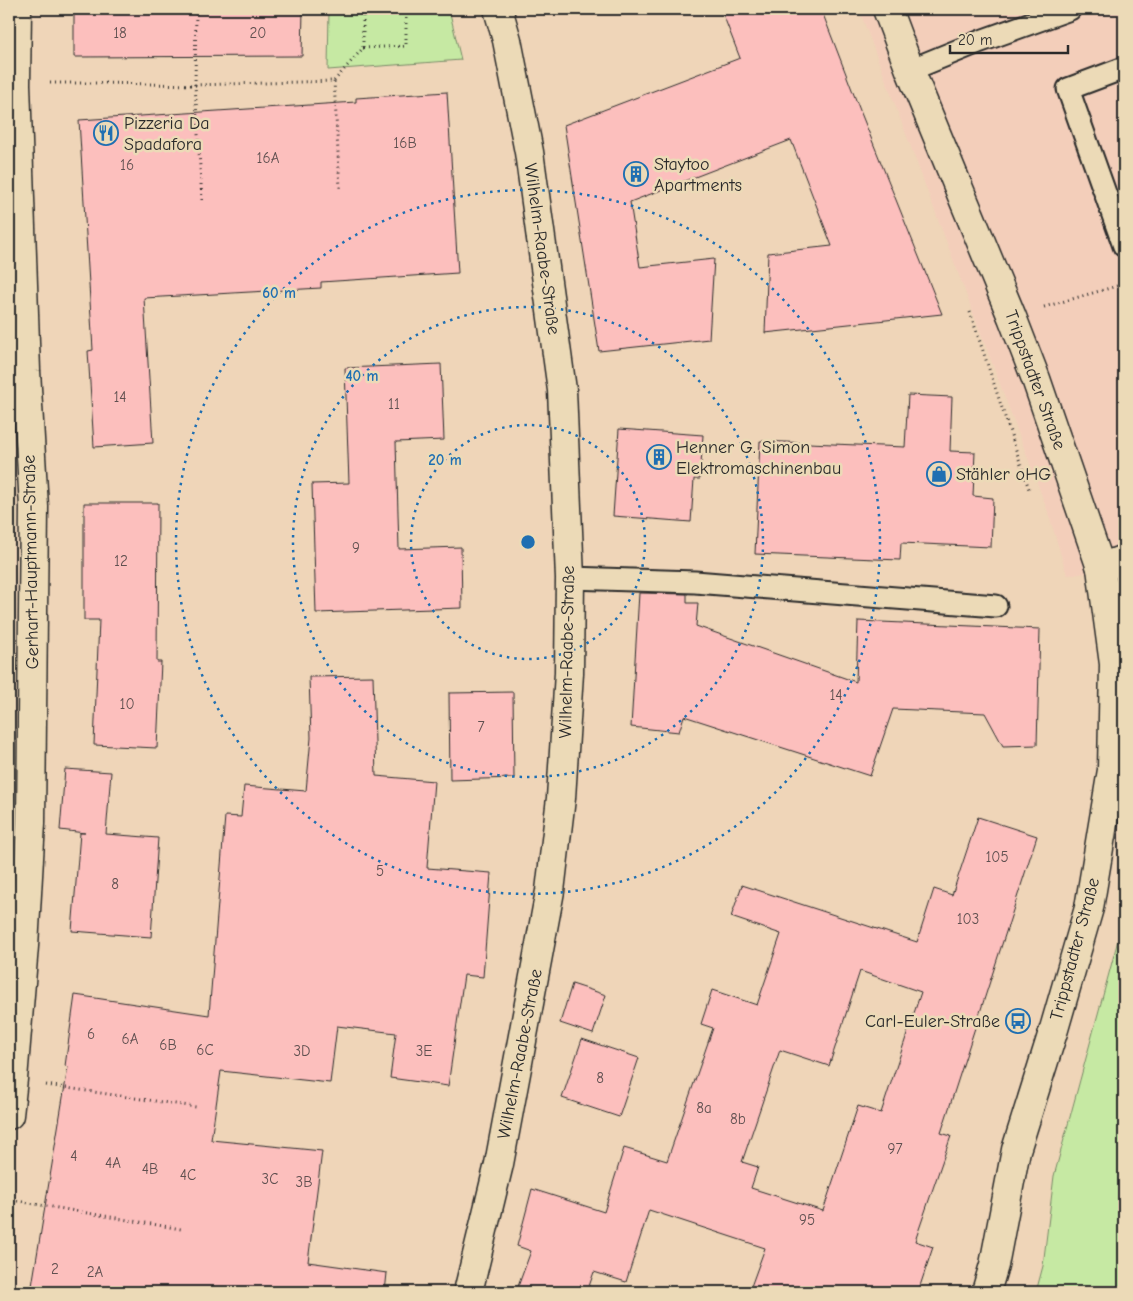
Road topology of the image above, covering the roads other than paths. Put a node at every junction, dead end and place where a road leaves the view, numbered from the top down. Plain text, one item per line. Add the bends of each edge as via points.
1 (17, 9) edge
2 (498, 9) edge
3 (888, 9) edge
4 (1070, 9) edge
5 (1124, 68) edge
6 (910, 70) junction
7 (1124, 246) edge
8 (1113, 563) edge
9 (570, 578) junction
10 (996, 606) dead end
11 (9, 1115) edge
12 (468, 1292) edge
13 (986, 1292) edge

1 - 11 street, Gerhart-Hauptmann-Straße via 16,84 34,507 32,823
2 - 9 street, Wilhelm-Raabe-Straße via 529,152 562,390
3 - 6 street, Trippstadter Straße
4 - 6 lane
5 - 7 lane via 1068,89
6 - 8 street, Trippstadter Straße
8 - 13 street, Trippstadter Straße via 1112,770 1089,908 1016,1150
9 - 10 lane via 695,582
9 - 12 street, Wilhelm-Raabe-Straße via 569,673 561,798 550,891 499,1164

